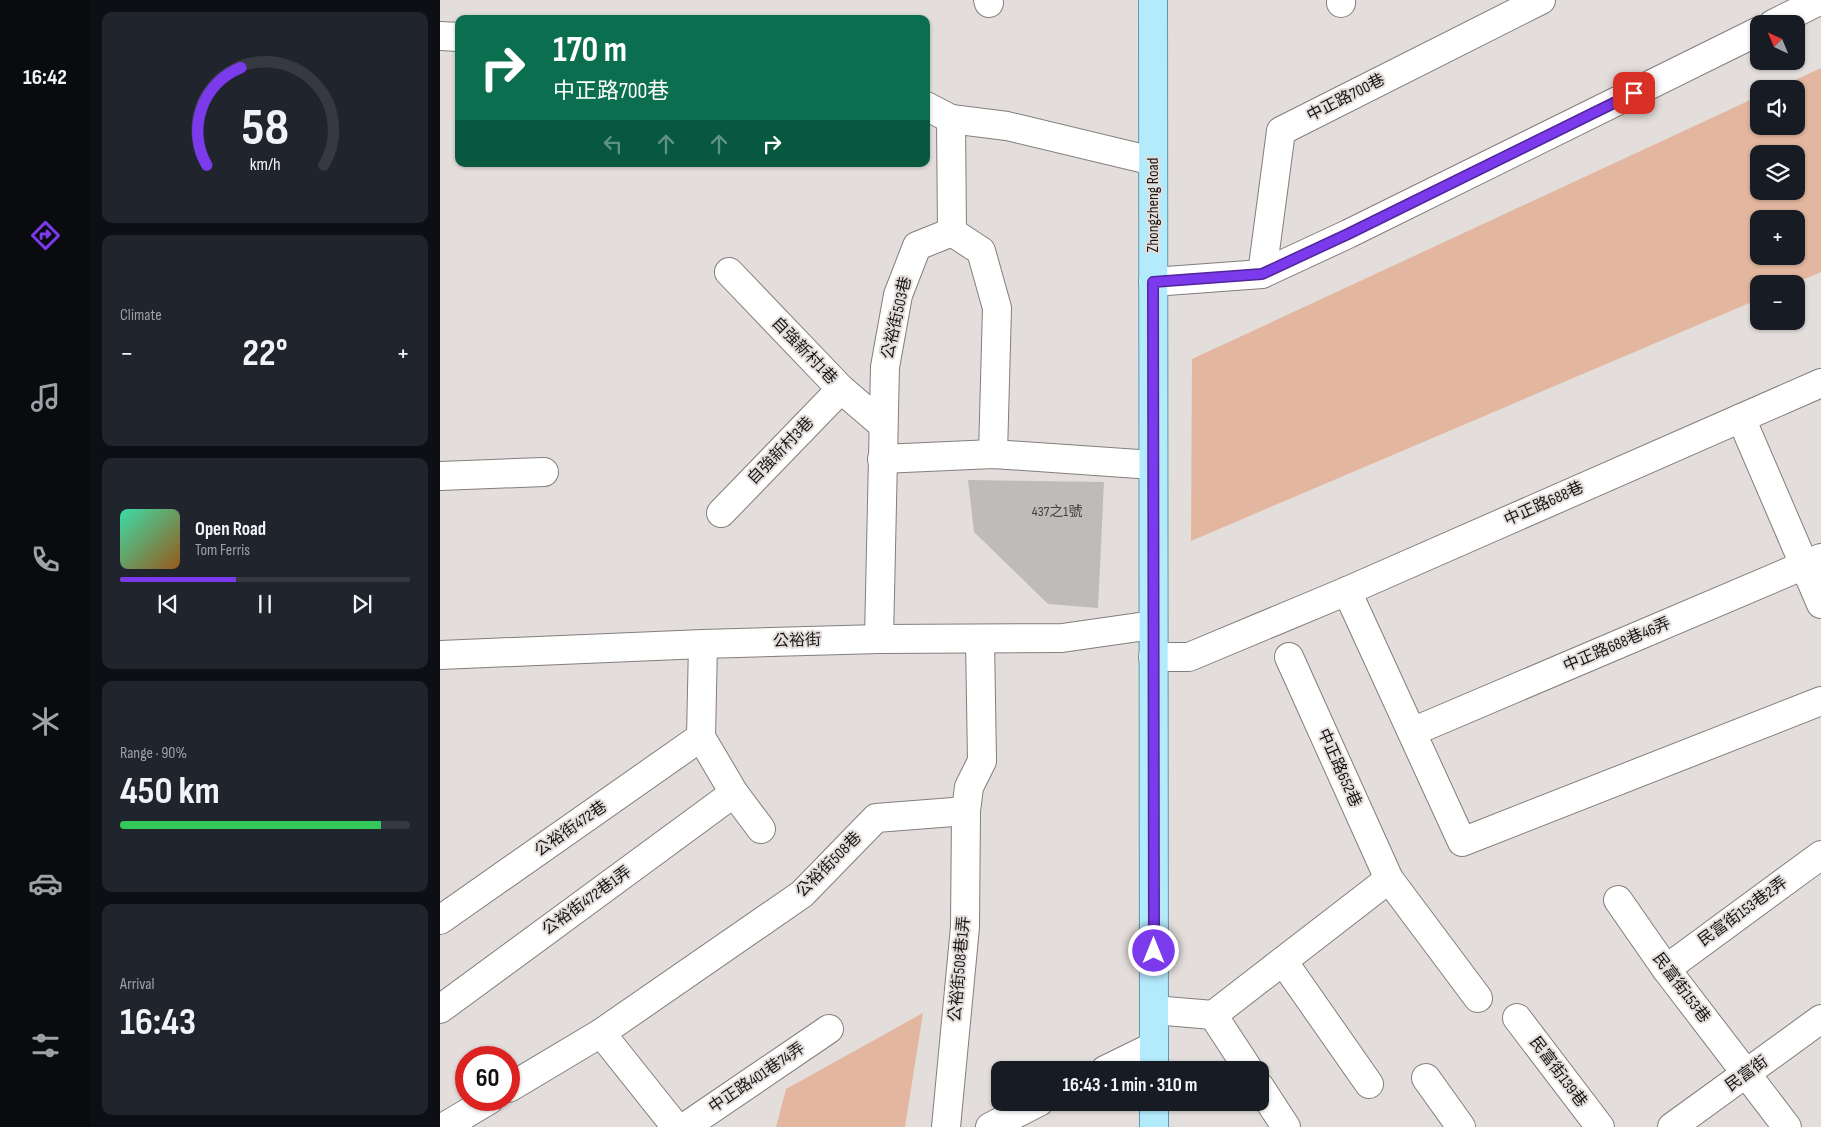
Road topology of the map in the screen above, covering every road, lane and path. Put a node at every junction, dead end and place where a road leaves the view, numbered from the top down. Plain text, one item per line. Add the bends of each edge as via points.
1 (1153, 0) edge
2 (1541, 0) edge
3 (1813, 2) edge
4 (1790, 15) edge
5 (1750, 35) edge
6 (440, 36) edge
7 (455, 37) edge
8 (930, 108) edge
9 (951, 119) junction
10 (1153, 161) junction
11 (952, 232) junction
12 (729, 272) dead end
13 (1262, 274) junction
14 (1153, 282) junction
15 (1821, 383) edge
16 (841, 389) junction
17 (1742, 418) junction
18 (884, 425) junction
19 (993, 454) junction
20 (882, 459) junction
21 (1153, 465) junction
22 (544, 472) dead end
23 (440, 476) edge
24 (721, 513) dead end
25 (1813, 561) edge
26 (1347, 591) junction
27 (1821, 604) edge
28 (1153, 625) junction
29 (879, 639) junction
30 (980, 639) junction
31 (703, 644) junction
32 (440, 656) edge
33 (1153, 657) junction
34 (1289, 657) dead end
35 (1821, 701) edge
36 (1412, 732) junction
37 (701, 737) junction
38 (734, 793) junction
39 (966, 811) junction
40 (762, 828) dead end
41 (1821, 855) edge
42 (1389, 879) junction
43 (1618, 900) dead end
44 (440, 920) edge
45 (1283, 961) junction
46 (1666, 969) junction
47 (1478, 998) dead end
48 (440, 1010) edge
49 (1154, 1010) junction
50 (1213, 1015) junction
51 (1517, 1018) dead end
52 (1821, 1020) edge
53 (829, 1029) dead end
54 (601, 1033) junction
55 (1154, 1058) edge
56 (1142, 1061) edge
57 (1243, 1061) edge
58 (1746, 1075) junction
59 (1426, 1078) dead end
60 (520, 1081) edge
61 (1369, 1084) dead end
62 (1269, 1101) edge
63 (471, 1111) edge
64 (1021, 1111) edge
65 (1154, 1111) edge
66 (444, 1127) edge
67 (676, 1127) edge
68 (685, 1127) edge
69 (946, 1127) edge
70 (990, 1127) edge
71 (1154, 1127) edge
72 (1286, 1127) edge
73 (1461, 1127) edge
74 (1600, 1127) edge
75 (1672, 1127) edge
76 (1787, 1127) edge

1 - 10 main road, Zhongzheng Road
2 - 13 street, 中正路700巷 via 1281,131
3 - 4 street
5 - 13 street
6 - 7 street
8 - 9 street
9 - 10 street via 1007,126
9 - 11 street
10 - 14 main road, Zhongzheng Road
11 - 18 street, 公裕街503巷 via 917,246 898,295 885,367
11 - 19 street via 981,251 997,308
12 - 16 street, 自強新村1巷
13 - 14 street
14 - 21 main road, Zhongzheng Road
15 - 17 street, 中正路688巷
16 - 18 street, 自強新村1巷
16 - 24 street, 自強新村3巷
17 - 25 street
17 - 26 street, 中正路688巷
18 - 20 street, 公裕街503巷
19 - 20 street
19 - 21 street
20 - 29 street, 公裕街503巷
21 - 28 main road, Zhongzheng Road
22 - 23 street
25 - 27 street
25 - 36 street, 中正路688巷46弄
26 - 33 street, 中正路688巷 via 1189,657
26 - 36 street
28 - 30 street, 公裕街 via 1062,638
28 - 33 main road, Zhongzheng Road
29 - 30 street, 公裕街
29 - 31 street, 公裕街
30 - 39 street via 982,761 969,787
31 - 32 street, 公裕街
31 - 37 street
33 - 49 main road, Zhongzheng Road
34 - 42 street, 中正路652巷
35 - 36 street via 1462,842
37 - 38 street
37 - 44 street, 公裕街472巷
38 - 40 street
38 - 48 street, 公裕街472巷1弄
39 - 54 street, 公裕街508巷 via 876,818 802,894
39 - 69 street, 公裕街508巷1弄 via 965,927
41 - 46 street, 民富街153巷2弄
42 - 45 street
42 - 47 street, 中正路652巷
43 - 46 street, 民富街153巷
45 - 50 street
45 - 61 street
46 - 58 street, 民富街153巷
49 - 50 street
49 - 55 main road, Zhongzheng Road
50 - 57 street
51 - 74 street, 民富街139巷
52 - 58 street, 民富街
53 - 68 street, 中正路401巷74弄
54 - 60 street, 公裕街508巷
54 - 67 street
55 - 56 street
58 - 75 street, 民富街
58 - 76 street, 民富街153巷
59 - 73 street
62 - 72 street
63 - 66 street
64 - 70 street
65 - 71 main road

